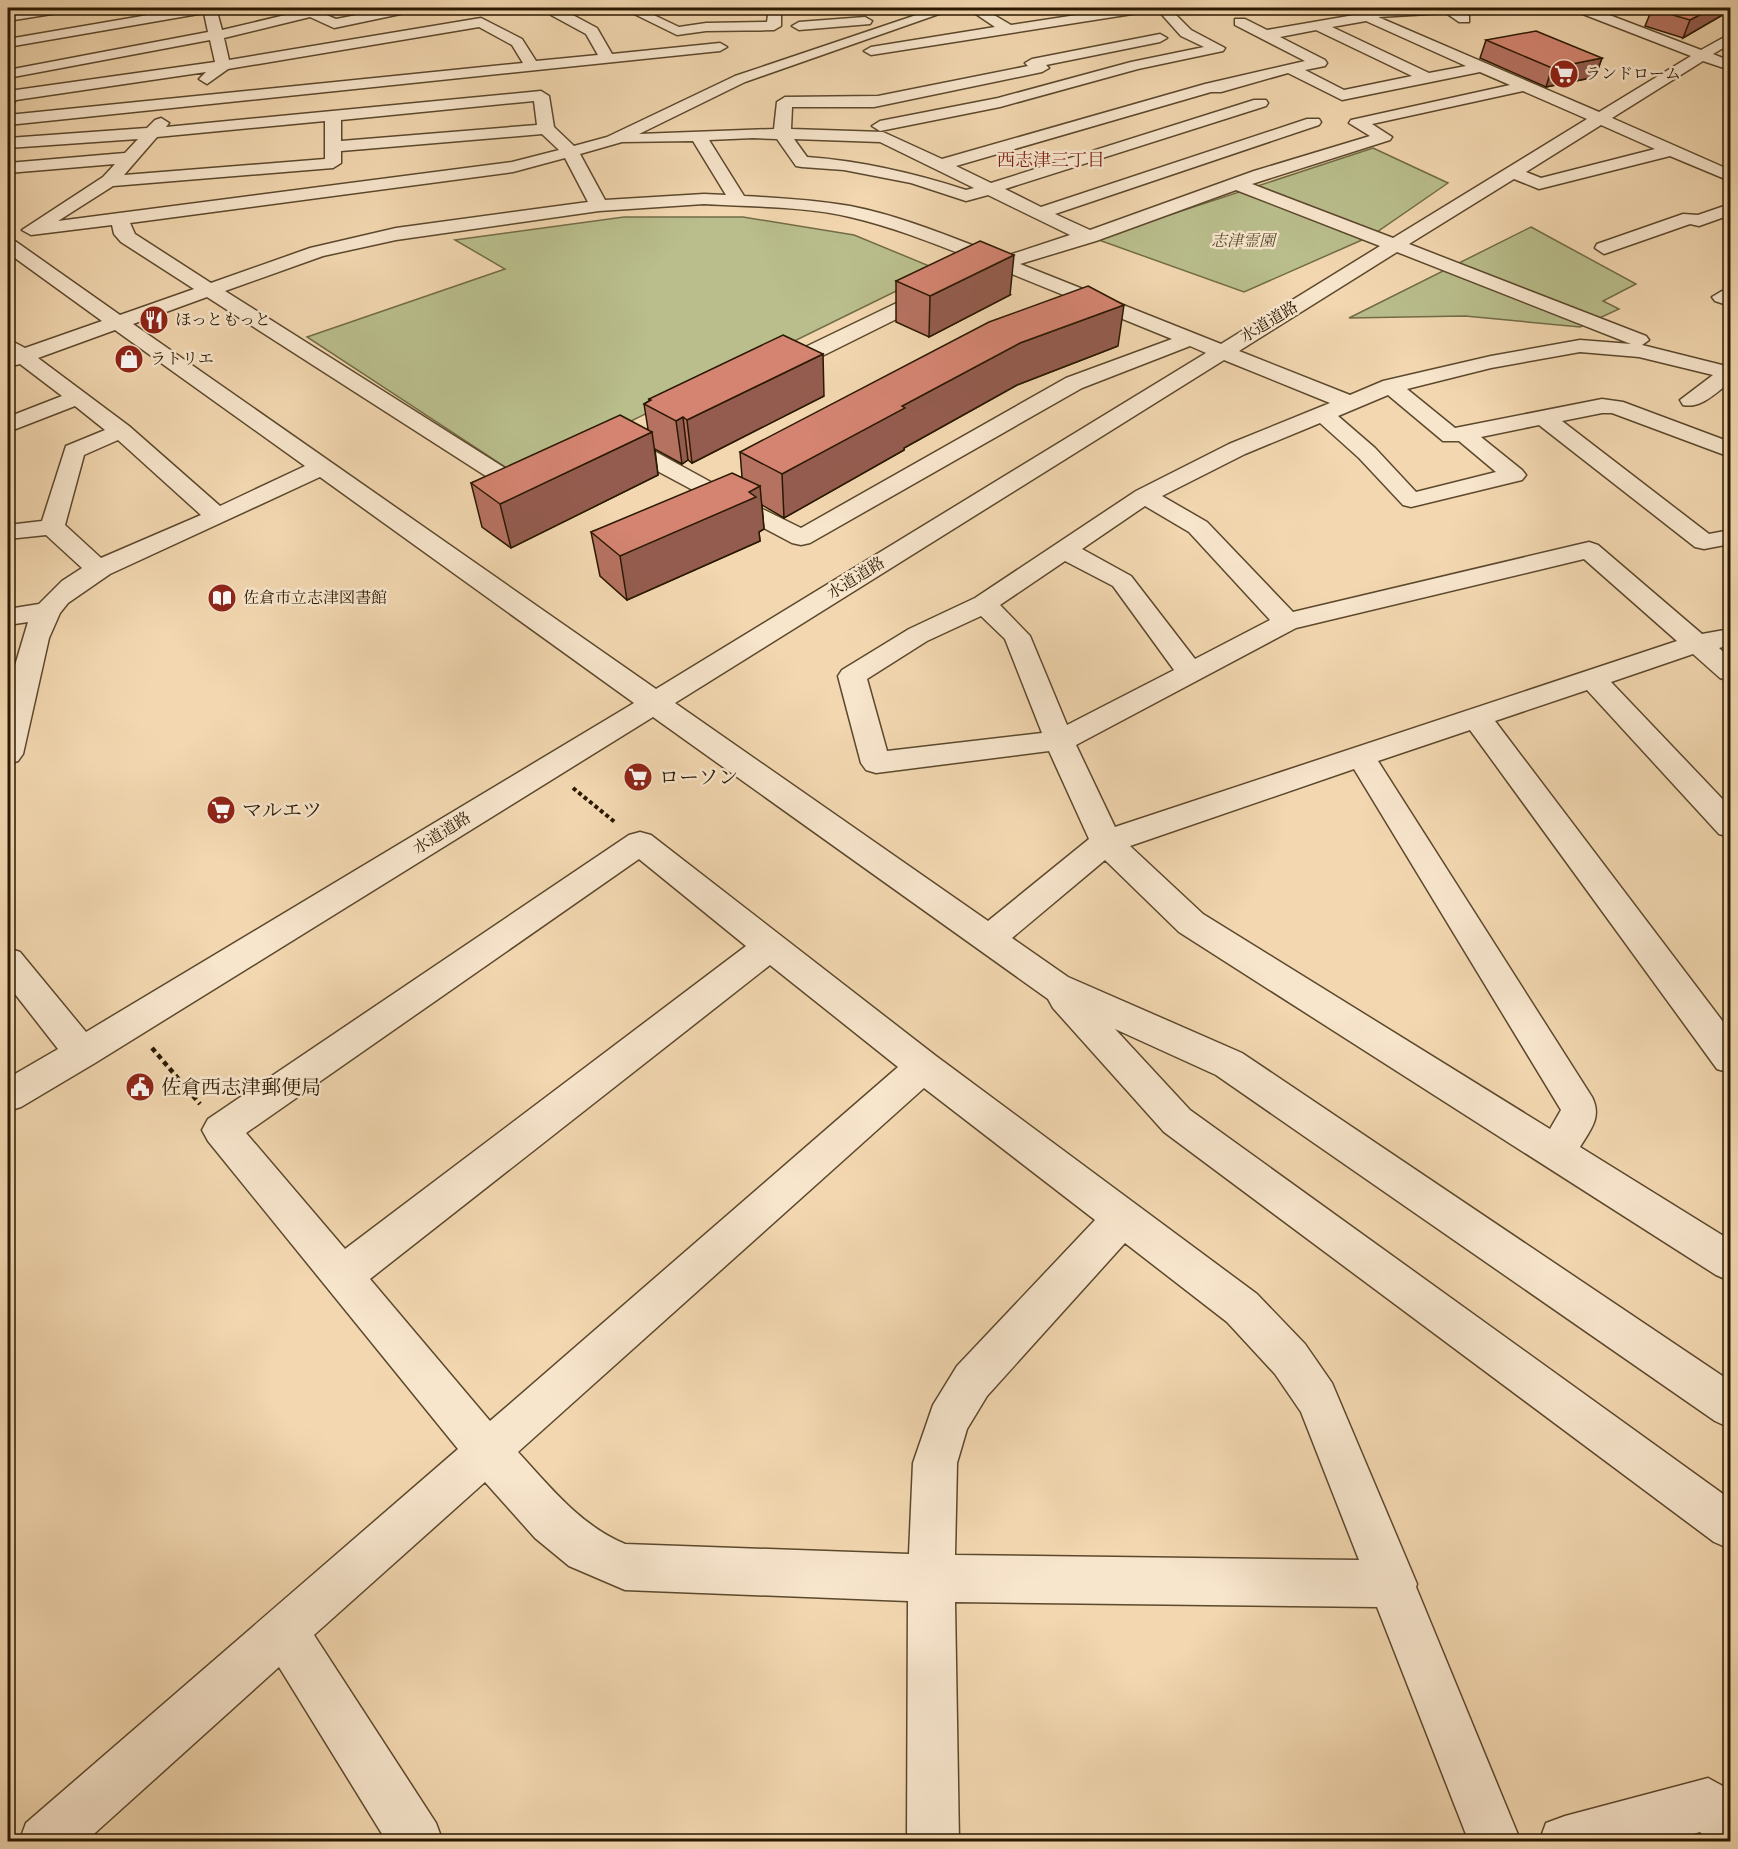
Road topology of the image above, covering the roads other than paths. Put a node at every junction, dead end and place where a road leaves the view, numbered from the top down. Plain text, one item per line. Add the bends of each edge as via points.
1 (64, 8) edge
2 (210, 8) edge
3 (330, 8) edge
4 (410, 8) edge
5 (576, 8) edge
6 (629, 8) edge
7 (775, 8) edge
8 (949, 8) edge
9 (973, 8) edge
10 (1045, 8) edge
11 (1145, 8) edge
12 (1162, 8) edge
13 (1580, 8) edge
14 (307, 10) edge
15 (1362, 12) edge
16 (147, 13) edge
17 (8, 17) edge
18 (920, 18) junction
19 (1109, 19) edge
20 (1464, 19) dead end
21 (1240, 22) dead end
22 (827, 25) junction
23 (799, 26) dead end
24 (1318, 26) junction
25 (706, 27) junction
26 (1008, 29) junction
27 (1057, 30) junction
28 (985, 33) junction
29 (1186, 33) junction
30 (1265, 35) junction
31 (215, 36) junction
32 (951, 38) junction
33 (1731, 38) edge
34 (1143, 42) junction
35 (8, 44) edge
36 (1003, 44) dead end
37 (720, 47) junction
38 (843, 47) junction
39 (1089, 52) junction
40 (1018, 54) dead end
41 (1702, 55) junction
42 (607, 58) junction
43 (223, 65) junction
44 (532, 66) junction
45 (1037, 66) junction
46 (1731, 66) edge
47 (1482, 67) junction
48 (731, 69) junction
49 (1291, 69) junction
50 (288, 73) junction
51 (8, 74) edge
52 (1426, 78) junction
53 (786, 79) dead end
54 (1069, 83) junction
55 (1525, 86) junction
56 (1221, 87) junction
57 (873, 97) junction
58 (8, 98) edge
59 (182, 101) junction
60 (1292, 114) dead end
61 (333, 115) junction
62 (1101, 118) junction
63 (1601, 119) junction
64 (8, 120) edge
65 (546, 129) junction
66 (150, 133) junction
67 (782, 134) junction
68 (1346, 134) dead end
69 (698, 135) junction
70 (886, 135) junction
71 (1147, 139) junction
72 (1568, 139) junction
73 (613, 140) junction
74 (8, 143) edge
75 (1367, 143) junction
76 (333, 147) junction
77 (1672, 150) junction
78 (570, 152) junction
79 (131, 158) junction
80 (1198, 161) junction
81 (1622, 163) junction
82 (941, 165) junction
83 (8, 168) edge
84 (1726, 170) edge
85 (1513, 172) junction
86 (1231, 176) junction
87 (110, 181) junction
88 (990, 189) junction
89 (737, 199) junction
90 (599, 206) junction
91 (1731, 210) edge
92 (1040, 213) junction
93 (120, 220) junction
94 (31, 230) junction
95 (1089, 237) junction
96 (8, 243) edge
97 (1394, 245) junction
98 (1604, 248) dead end
99 (1000, 263) junction
100 (207, 289) junction
101 (1078, 294) junction
102 (1057, 306) edge
103 (115, 321) junction
104 (1190, 339) junction
105 (1221, 351) junction
106 (1640, 351) junction
107 (12, 354) edge
108 (1730, 373) edge
109 (762, 377) edge
110 (1391, 386) junction
111 (77, 398) junction
112 (1691, 400) dead end
113 (1350, 403) junction
114 (1323, 414) junction
115 (1544, 418) junction
116 (8, 424) edge
117 (121, 431) junction
118 (1462, 433) junction
119 (647, 434) edge
120 (1731, 450) edge
121 (321, 467) junction
122 (759, 473) edge
123 (547, 484) edge
124 (718, 496) junction
125 (1144, 496) junction
126 (217, 516) junction
127 (52, 527) junction
128 (8, 532) edge
129 (1731, 537) edge
130 (1064, 550) junction
131 (98, 569) junction
132 (984, 604) junction
133 (47, 611) junction
134 (8, 617) edge
135 (1287, 622) junction
136 (1731, 636) edge
137 (1698, 643) junction
138 (1191, 672) junction
139 (1731, 672) edge
140 (1593, 679) junction
141 (655, 703) junction
142 (1476, 717) junction
143 (11, 719) edge
144 (1061, 740) junction
145 (8, 754) edge
146 (1360, 758) junction
147 (1731, 826) edge
148 (1106, 842) junction
149 (988, 940) junction
150 (770, 946) junction
151 (8, 961) edge
152 (1056, 987) junction
153 (82, 1053) junction
154 (1731, 1058) edge
155 (923, 1067) junction
156 (8, 1096) edge
157 (1557, 1151) junction
158 (1122, 1219) junction
159 (1731, 1262) edge
160 (342, 1276) junction
161 (1731, 1406) edge
162 (488, 1452) junction
163 (1731, 1526) edge
164 (931, 1578) junction
165 (1394, 1584) junction
166 (283, 1630) junction
167 (1731, 1824) edge
168 (45, 1842) edge
169 (417, 1842) edge
170 (933, 1842) edge
171 (1495, 1842) edge
172 (1565, 1842) edge

1 - 17 street
2 - 16 street
2 - 31 street
3 - 14 street
4 - 14 street via 334,24
5 - 42 street via 556,12 592,31
6 - 25 street via 677,31
7 - 25 street via 774,26
8 - 18 street
9 - 26 street
10 - 27 street
11 - 19 street
12 - 29 street
13 - 41 street
14 - 31 street
15 - 20 street via 1449,9
15 - 24 street
15 - 47 street
16 - 35 street
18 - 22 street
18 - 32 street
18 - 38 street
19 - 27 street
19 - 34 street
21 - 30 street
22 - 23 street
22 - 38 street
24 - 30 street
24 - 52 street
25 - 37 street
26 - 27 street
26 - 28 street
27 - 39 street
28 - 32 street
28 - 36 street
29 - 34 street
29 - 54 street via 1218,48
30 - 49 street via 1320,63
31 - 43 street
31 - 51 street
32 - 38 street via 864,59 865,48
33 - 41 street, 水道道路
34 - 39 street
37 - 42 street via 643,60
37 - 48 street
38 - 48 street
39 - 45 street
40 - 45 street
41 - 46 street
41 - 63 street, 水道道路
42 - 44 street
43 - 50 street
43 - 58 street
43 - 59 street
44 - 50 street via 452,68 371,77
44 - 50 street via 517,42 481,22 442,35 364,47
45 - 54 street
45 - 57 street
47 - 52 street
47 - 55 street
48 - 53 street
48 - 73 street
49 - 52 street via 1342,95
49 - 56 street
50 - 59 street
54 - 70 street
55 - 63 street
55 - 75 street via 1358,123 1383,137
56 - 62 street
56 - 71 street via 1266,105
57 - 67 street via 785,102
57 - 70 street
59 - 64 street
59 - 66 street
60 - 80 street via 1319,124
61 - 65 street via 541,96
61 - 66 street
61 - 76 street
62 - 70 street via 1059,99
62 - 71 street
62 - 82 street
63 - 72 street, 水道道路
63 - 77 street
65 - 76 street
65 - 78 street
66 - 74 street
66 - 79 street
67 - 69 street
67 - 70 street
67 - 88 street via 802,162 844,165 915,179 966,196
68 - 75 street
69 - 73 street
69 - 89 street
70 - 82 street
71 - 80 street
71 - 88 street
72 - 81 street
72 - 85 street, 水道道路
73 - 78 street
75 - 86 street
76 - 87 street via 333,163
77 - 81 street
77 - 84 street
78 - 90 street
78 - 93 street via 494,171
79 - 83 street
79 - 87 street
80 - 86 street
80 - 92 street
81 - 85 street via 1539,184
82 - 88 street
85 - 97 street, 水道道路
86 - 95 street
86 - 97 street
87 - 94 street
88 - 92 street
89 - 90 street
89 - 99 street via 852,212 925,233
90 - 100 street via 354,242
91 - 98 street via 1699,221 1689,218
92 - 95 street
93 - 94 street
93 - 100 street via 128,238
94 - 96 street
95 - 99 street
96 - 103 street
97 - 105 street, 水道道路
97 - 106 street via 1639,340 1643,346
99 - 101 street
99 - 109 street
100 - 103 street
100 - 123 street via 528,493
101 - 102 street
101 - 104 street
103 - 107 street
103 - 121 street
104 - 105 street
104 - 124 street via 1074,382 801,538
105 - 113 street
105 - 141 street, 水道道路
106 - 108 street
106 - 110 street via 1562,348
107 - 111 street
108 - 112 street
110 - 113 street
110 - 118 street via 1451,435
111 - 116 street
111 - 117 street
113 - 114 street
114 - 118 street via 1411,500 1514,475
114 - 125 street via 1237,449
115 - 118 street
115 - 120 street via 1615,407
115 - 129 street via 1704,542
117 - 126 street
117 - 127 street via 74,451
119 - 124 street via 616,449
121 - 126 street
121 - 141 street
122 - 124 street
125 - 130 street
125 - 135 street via 1198,526
126 - 131 street
127 - 128 street
127 - 131 street
130 - 132 street
130 - 138 street via 1122,581
131 - 133 street via 58,598
132 - 144 street via 1017,636
132 - 144 street via 918,635 852,676 876,763
133 - 134 street
133 - 143 street
135 - 137 street via 1589,550
135 - 138 street
136 - 137 street
137 - 139 street
137 - 140 street
138 - 144 street
140 - 142 street
140 - 147 street
141 - 149 street
141 - 153 street, 水道道路
142 - 146 street
142 - 154 street
143 - 145 street
144 - 148 street
146 - 148 street
146 - 157 street via 1579,1108 1579,1117
148 - 149 street
148 - 157 street via 1191,923
149 - 152 street
150 - 155 street
150 - 160 street
150 - 160 street via 640,843 221,1130
151 - 153 street
152 - 161 street via 1229,1064
152 - 163 street via 1177,1121
153 - 156 street, 水道道路
155 - 158 street
155 - 162 street
157 - 159 street
158 - 164 street via 972,1381 948,1420 935,1463
158 - 165 street via 1242,1308 1290,1359 1317,1398
160 - 162 street
162 - 164 street via 550,1522 585,1550 625,1567
162 - 166 street
164 - 165 street
164 - 170 street
165 - 171 street
166 - 168 street
166 - 169 street
167 - 172 street via 1708,1804

